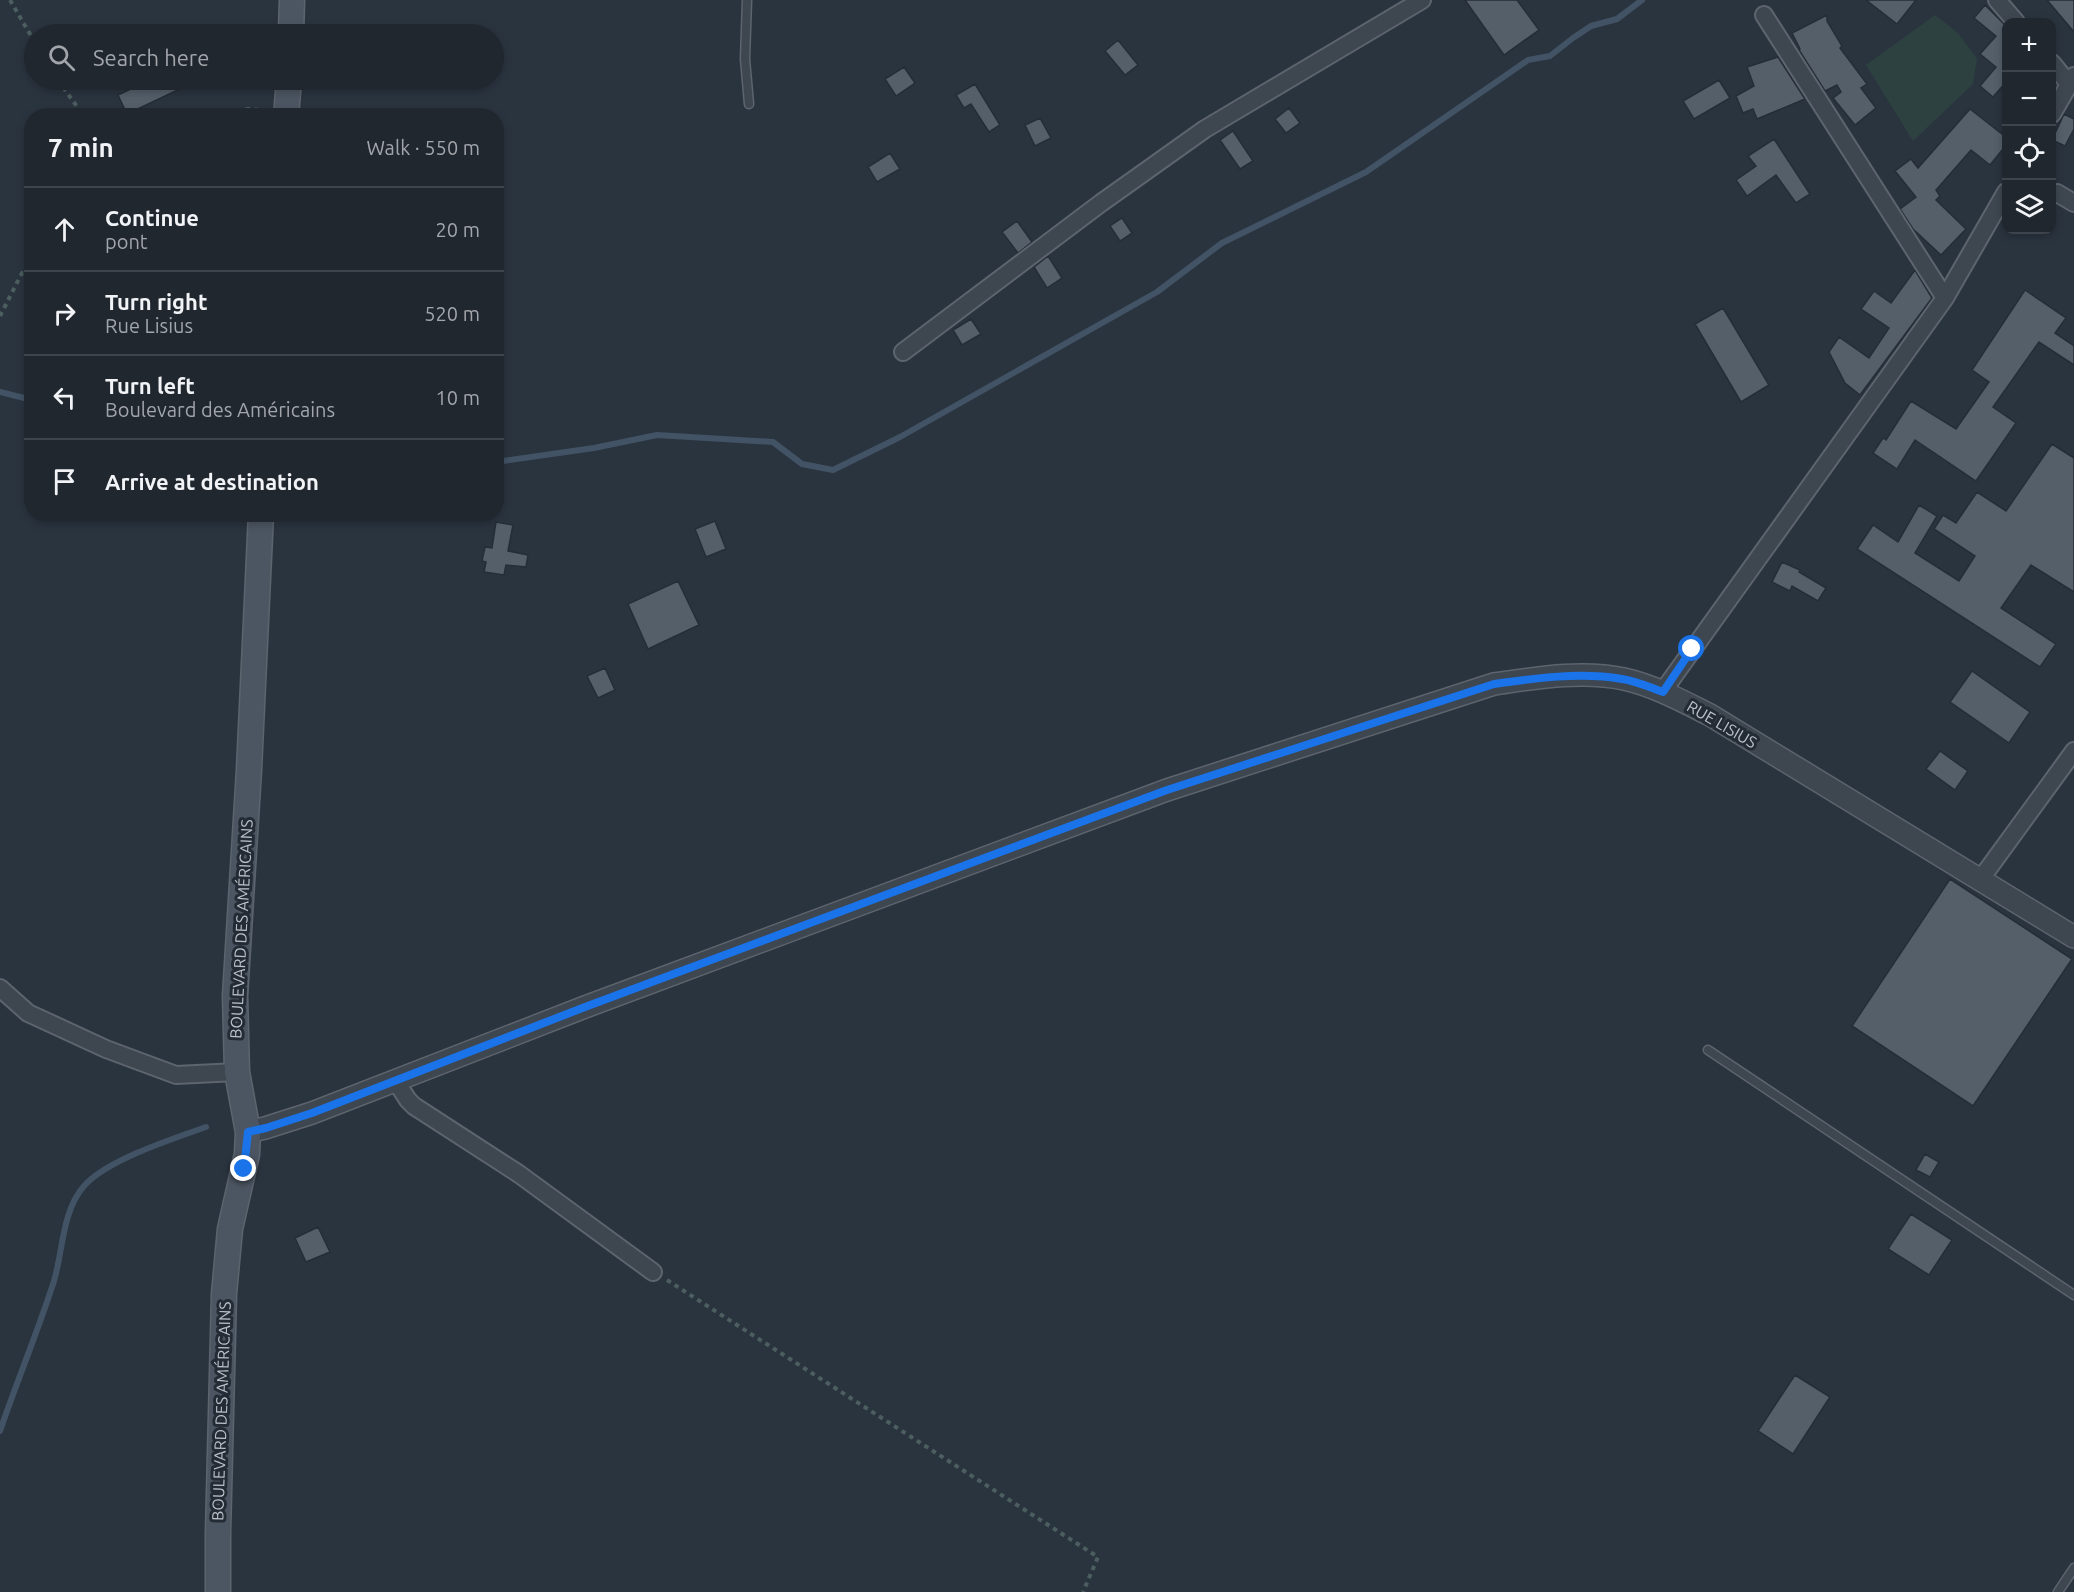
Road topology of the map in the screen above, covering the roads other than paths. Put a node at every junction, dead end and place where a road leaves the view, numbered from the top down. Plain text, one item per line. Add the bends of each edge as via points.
1 (292, 0) edge
2 (747, 0) edge
3 (1422, 0) edge
4 (1997, 0) edge
5 (1764, 15) dead end
6 (2013, 18) edge
7 (291, 24) edge
8 (2056, 66) edge
9 (2072, 80) edge
10 (288, 90) edge
11 (749, 104) dead end
12 (2056, 107) edge
13 (287, 108) edge
14 (2057, 193) dead end
15 (2002, 201) edge
16 (2074, 203) edge
17 (1945, 298) junction
18 (903, 352) dead end
19 (261, 522) edge
20 (1663, 692) junction
21 (2074, 751) edge
22 (1980, 879) junction
23 (2074, 937) edge
24 (0, 988) edge
25 (1708, 1050) dead end
26 (237, 1072) junction
27 (395, 1080) junction
28 (248, 1132) junction
29 (653, 1272) road end
30 (2074, 1295) edge
31 (2074, 1568) edge
32 (218, 1592) edge
33 (2058, 1592) edge

1 - 7 main road
2 - 11 lane via 745,59
3 - 18 street via 1205,129
4 - 6 street
5 - 17 street
8 - 9 street
9 - 12 street
10 - 13 main road
14 - 16 street
15 - 17 street
17 - 20 street
19 - 26 main road, BOULEVARD DES AMÉRICAINS via 235,986
20 - 22 street, RUE LISIUS via 1710,715
20 - 27 street, RUE LISIUS via 1600,676 1544,677 1494,684 1126,805
21 - 22 street
22 - 23 street, RUE LISIUS
24 - 26 street via 28,1013 106,1049 176,1075
25 - 30 lane
26 - 28 main road, BOULEVARD DES AMÉRICAINS
27 - 28 street, RUE LISIUS via 291,1120
27 - 29 street via 414,1106 512,1169
28 - 32 main road, BOULEVARD DES AMÉRICAINS via 230,1229 224,1294
31 - 33 lane

